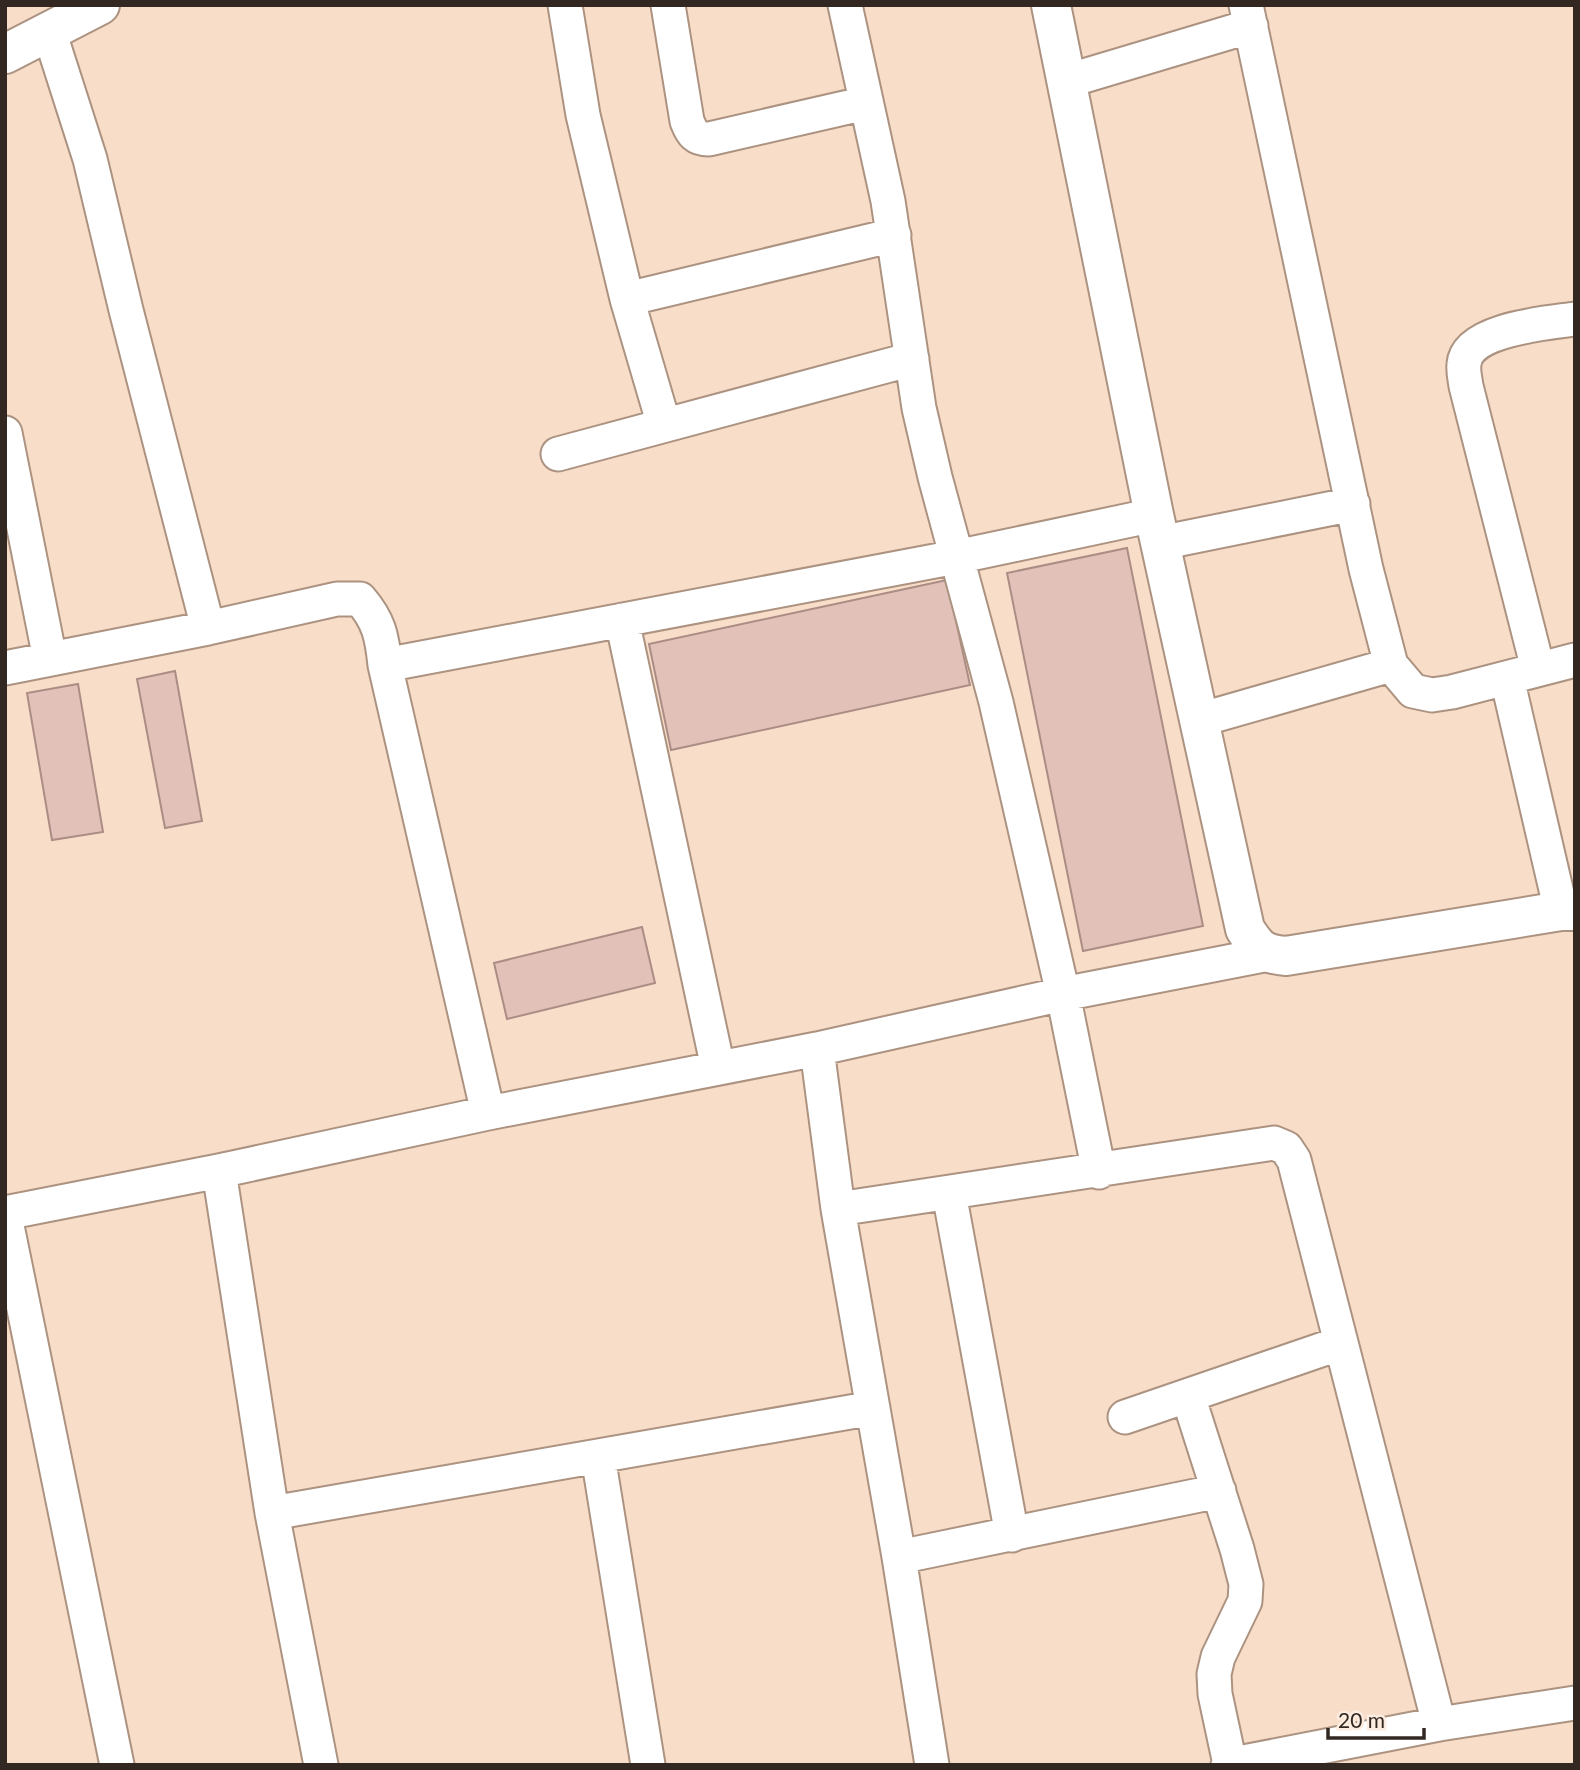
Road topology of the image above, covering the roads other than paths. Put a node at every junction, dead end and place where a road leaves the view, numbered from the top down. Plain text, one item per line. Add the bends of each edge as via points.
1 (100, 5) edge
2 (565, 5) edge
3 (668, 5) edge
4 (845, 5) edge
5 (1051, 5) edge
6 (1249, 15) edge
7 (49, 31) junction
8 (5, 54) edge
9 (1067, 81) junction
10 (866, 103) junction
11 (894, 235) junction
12 (627, 299) junction
13 (1575, 319) edge
14 (912, 359) junction
15 (664, 425) junction
16 (5, 433) edge
17 (558, 454) dead end
18 (1353, 504) junction
19 (1157, 529) junction
20 (956, 557) junction
21 (622, 620) junction
22 (208, 628) junction
23 (50, 659) junction
24 (1575, 660) edge
25 (386, 665) junction
26 (1391, 665) junction
27 (5, 668) edge
28 (1538, 669) junction
29 (1507, 678) junction
30 (1199, 720) junction
31 (1568, 911) edge
32 (1269, 954) junction
33 (1063, 994) junction
34 (817, 1049) junction
35 (718, 1068) junction
36 (488, 1113) junction
37 (219, 1171) junction
38 (1099, 1172) junction
39 (949, 1194) junction
40 (838, 1209) junction
41 (5, 1214) edge
42 (1341, 1343) junction
43 (1188, 1395) junction
44 (873, 1408) junction
45 (1125, 1417) dead end
46 (598, 1456) junction
47 (1219, 1491) junction
48 (271, 1513) junction
49 (1012, 1535) junction
50 (900, 1557) junction
51 (1575, 1703) edge
52 (1439, 1724) junction
53 (117, 1765) edge
54 (321, 1765) edge
55 (648, 1765) edge
56 (932, 1765) edge
57 (1229, 1765) edge

1 - 7 street
2 - 12 street via 583,116
3 - 10 street via 687,121 699,139
4 - 10 street
5 - 9 street
6 - 9 street
6 - 18 street
7 - 8 street
7 - 22 street via 90,159
9 - 19 street
10 - 11 street
11 - 12 street
11 - 14 street
12 - 15 street
13 - 28 street via 1507,330 1473,346 1464,362 1466,386
14 - 15 street
14 - 20 street
15 - 17 street
16 - 23 street
18 - 19 street
18 - 26 street
19 - 20 street
19 - 30 street
20 - 21 street
20 - 33 street via 996,702
21 - 25 street
21 - 35 street
22 - 23 street
22 - 25 street via 337,599 360,599 374,615
23 - 27 street
24 - 28 street
25 - 36 street
26 - 29 street via 1413,691 1432,695
26 - 30 street
28 - 29 street
29 - 31 street
30 - 32 street via 1245,929 1254,944
31 - 32 street via 1286,956
32 - 33 street
33 - 34 street
33 - 38 street
34 - 35 street
34 - 40 street
35 - 36 street
36 - 37 street
37 - 41 street
37 - 48 street
38 - 39 street
38 - 42 street via 1274,1143 1286,1148 1294,1160
39 - 40 street
39 - 49 street
40 - 44 street
41 - 53 street
42 - 43 street
42 - 52 street
43 - 45 street
43 - 47 street
44 - 46 street
44 - 50 street
46 - 48 street
46 - 55 street
47 - 49 street
47 - 57 street via 1246,1584 1245,1601 1214,1674
48 - 54 street
49 - 50 street
50 - 56 street
51 - 52 street
52 - 57 street

